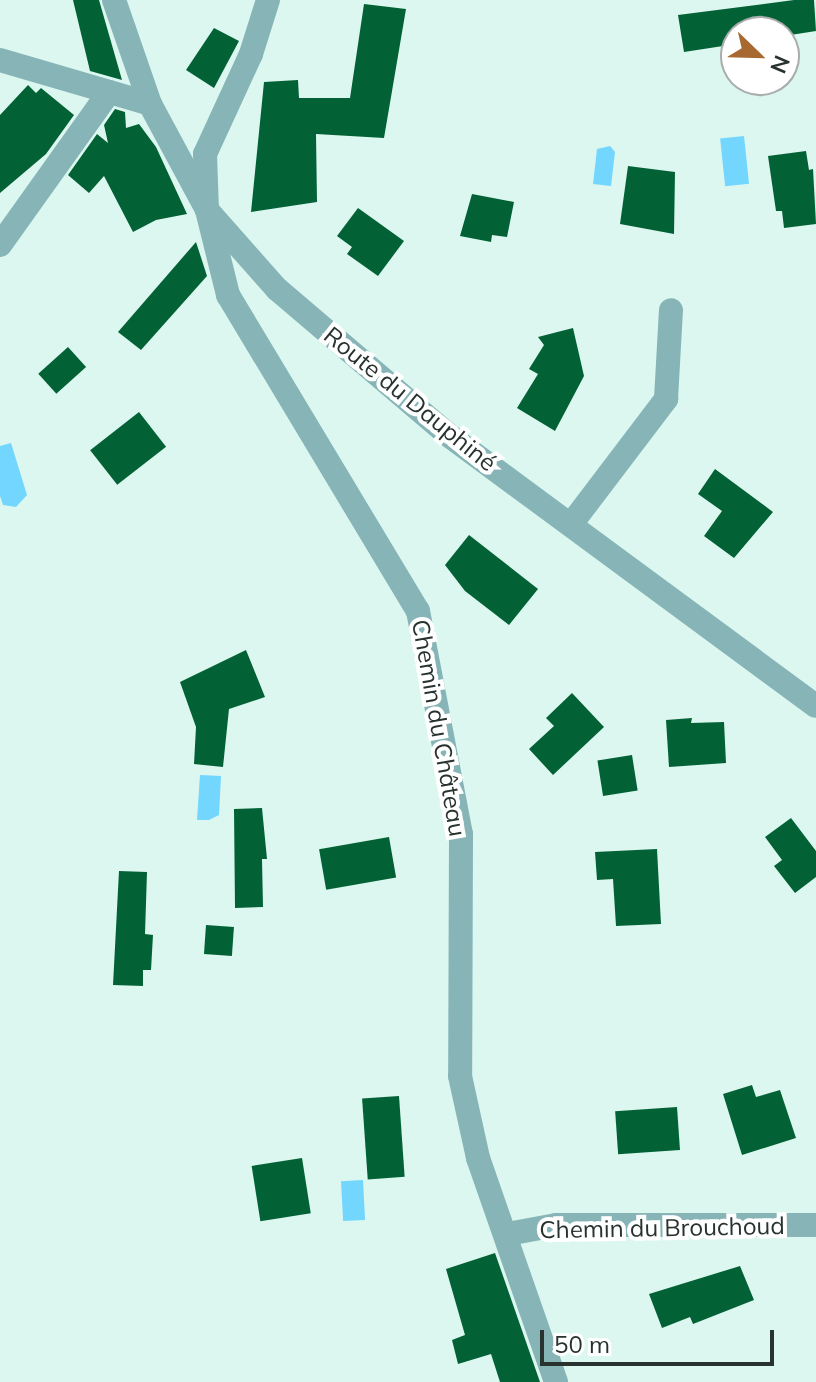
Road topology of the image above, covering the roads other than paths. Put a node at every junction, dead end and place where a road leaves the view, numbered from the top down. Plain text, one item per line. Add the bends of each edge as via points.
1 (114, 0) edge
2 (268, 0) edge
3 (0, 60) edge
4 (109, 92) junction
5 (150, 104) junction
6 (207, 210) junction
7 (0, 245) edge
8 (671, 310) dead end
9 (572, 523) junction
10 (816, 706) edge
11 (816, 1225) edge
12 (508, 1234) junction
13 (556, 1382) edge

1 - 5 street, Route du Dauphiné
2 - 6 street via 251,54 205,154
3 - 4 street
4 - 5 street
4 - 7 street
5 - 6 street, Route du Dauphiné
6 - 9 street, Route du Dauphiné via 277,289 451,437
6 - 12 street, Chemin du Château via 228,295 418,611 461,834 460,1076 478,1158
8 - 9 street via 666,399
9 - 10 street, Route du Dauphiné
11 - 12 street, Chemin du Brouchoud via 556,1225
12 - 13 street, Chemin du Château

